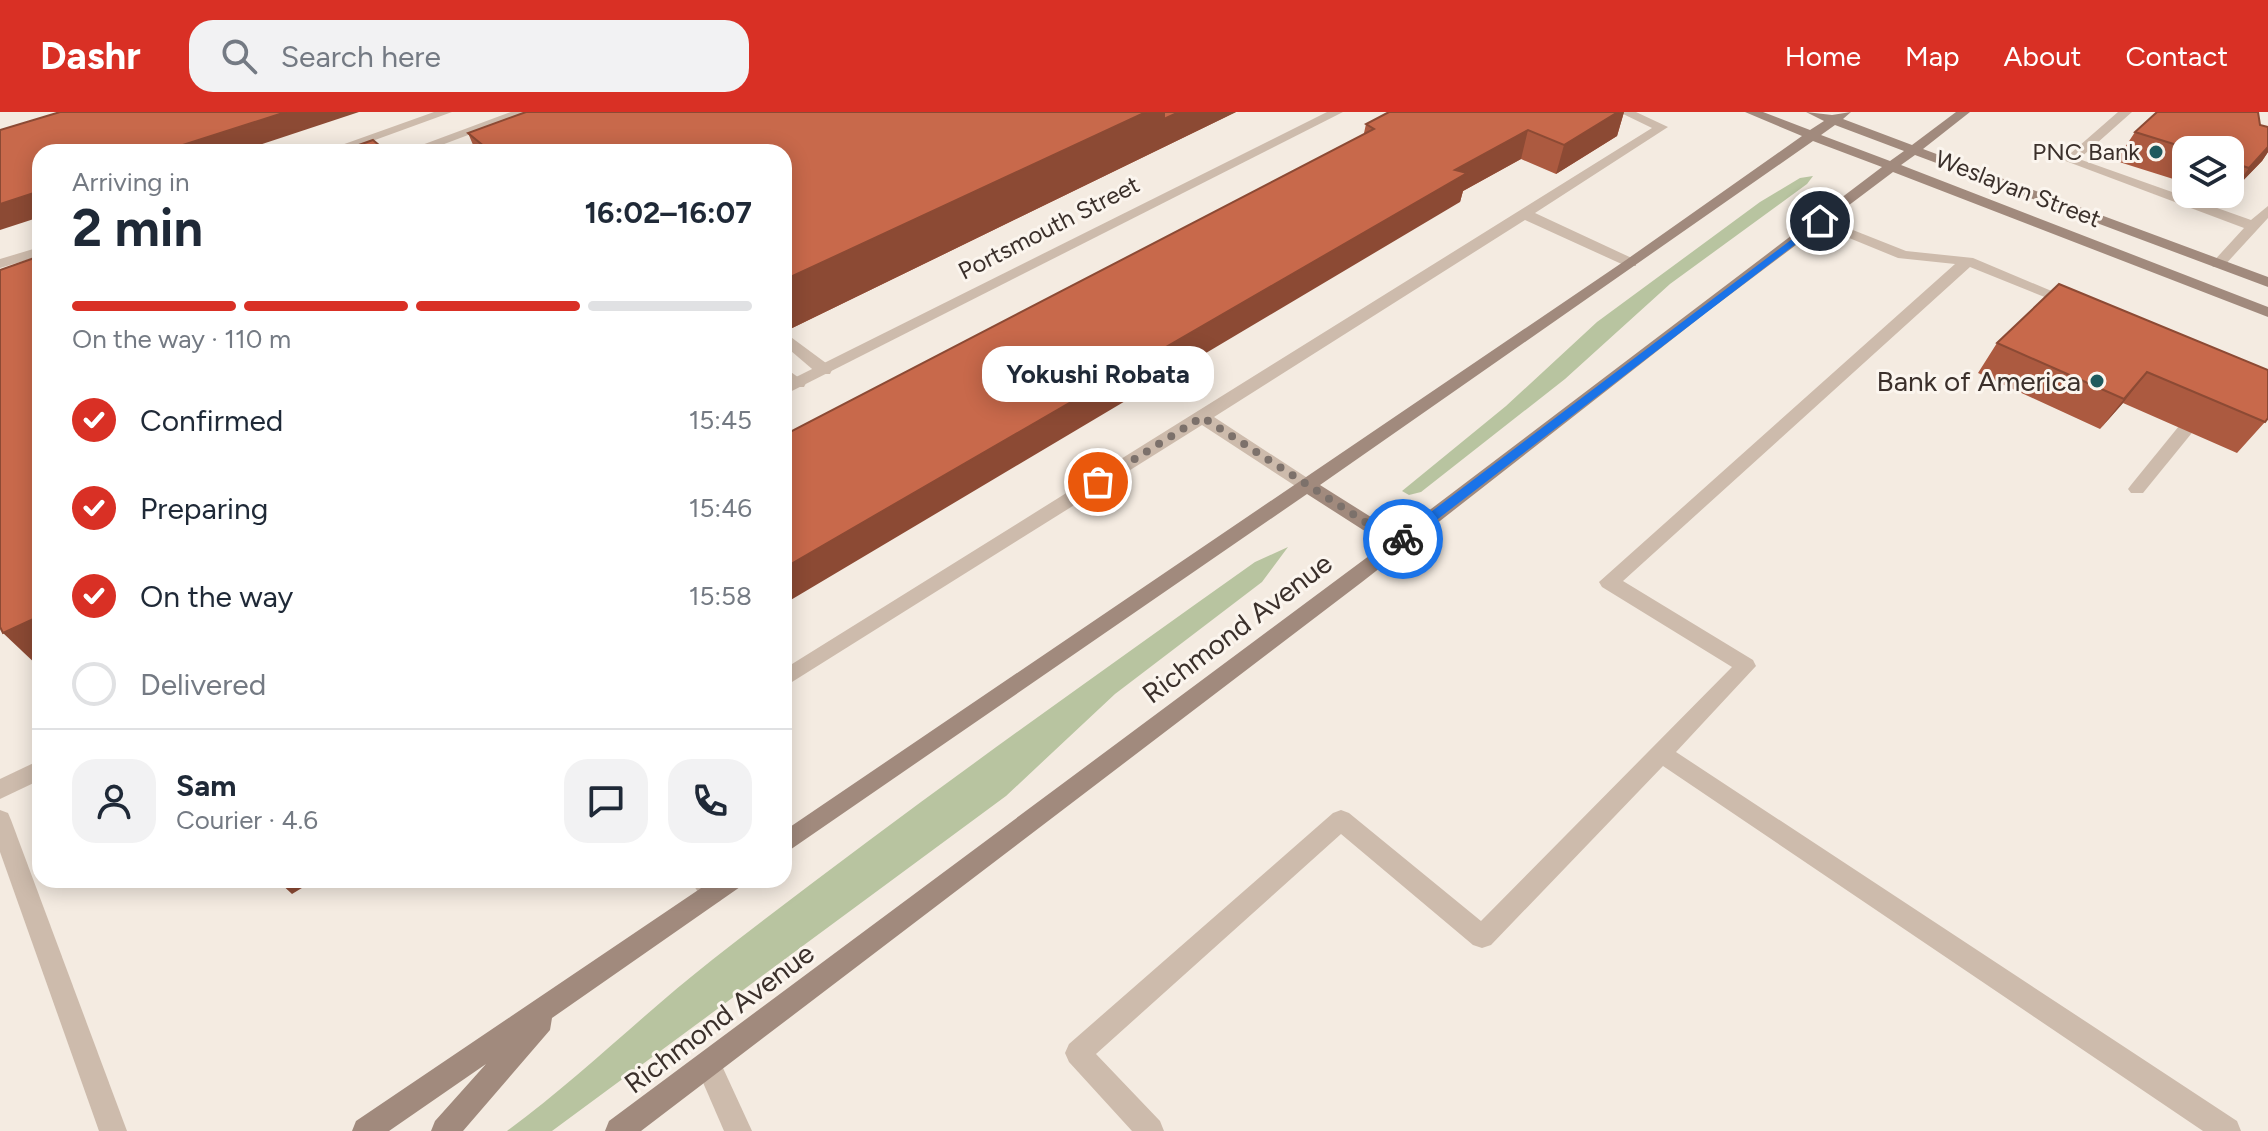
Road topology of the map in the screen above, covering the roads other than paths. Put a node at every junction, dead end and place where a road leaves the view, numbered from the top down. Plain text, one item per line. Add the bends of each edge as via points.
1 (446, 112) edge
2 (523, 112) edge
3 (1337, 112) edge
4 (1625, 112) edge
5 (1751, 112) edge
6 (1812, 112) edge
7 (1845, 112) edge
8 (1964, 112) edge
9 (2126, 112) edge
10 (1833, 120) junction
11 (1811, 135) junction
12 (352, 144) edge
13 (433, 144) edge
14 (1914, 150) junction
15 (1893, 166) junction
16 (2268, 210) edge
17 (1524, 214) junction
18 (1820, 221) junction
19 (2253, 226) junction
20 (32, 254) edge
21 (1968, 261) junction
22 (1631, 263) junction
23 (0, 264) edge
24 (2218, 264) junction
25 (2268, 282) edge
26 (2087, 309) edge
27 (2268, 312) edge
28 (792, 344) edge
29 (824, 370) junction
30 (792, 381) edge
31 (1202, 417) junction
32 (2185, 430) dead end
33 (1306, 485) junction
34 (2137, 489) dead end
35 (1398, 543) junction
36 (792, 674) edge
37 (1661, 753) junction
38 (32, 773) edge
39 (0, 790) edge
40 (0, 820) edge
41 (792, 838) edge
42 (710, 888) edge
43 (562, 997) junction
44 (708, 1064) junction
45 (113, 1131) edge
46 (366, 1131) edge
47 (445, 1131) edge
48 (619, 1131) edge
49 (738, 1131) edge
50 (1150, 1131) edge
51 (2227, 1131) edge

1 - 12 street
2 - 13 street
3 - 29 street, Portsmouth Street
4 - 17 street via 1662,127
5 - 11 main road, Weslayan Street
6 - 10 main road, Weslayan Street
7 - 10 main road
8 - 14 main road, Richmond Avenue
9 - 19 street via 2070,160
10 - 11 main road
10 - 14 main road, Weslayan Street
11 - 15 main road, Weslayan Street
11 - 22 main road
14 - 15 main road, Richmond Avenue
14 - 24 main road, Weslayan Street
15 - 18 main road, Richmond Avenue
15 - 27 main road, Weslayan Street
16 - 19 street
17 - 22 street
17 - 31 street
18 - 21 street via 1903,255
18 - 35 main road, Richmond Avenue
19 - 24 street
20 - 23 street
21 - 26 street
21 - 37 street via 1609,582 1746,666
22 - 33 main road
24 - 25 main road, Weslayan Street
28 - 29 street
29 - 30 street, Portsmouth Street
31 - 33 street
31 - 36 street
32 - 34 street
33 - 35 main road
33 - 41 main road
35 - 44 main road, Richmond Avenue
37 - 50 street via 1482,937 1341,820 1078,1053
37 - 51 street
38 - 39 street
40 - 45 street
42 - 43 main road
43 - 46 main road
43 - 47 main road
44 - 48 main road, Richmond Avenue
44 - 49 street

